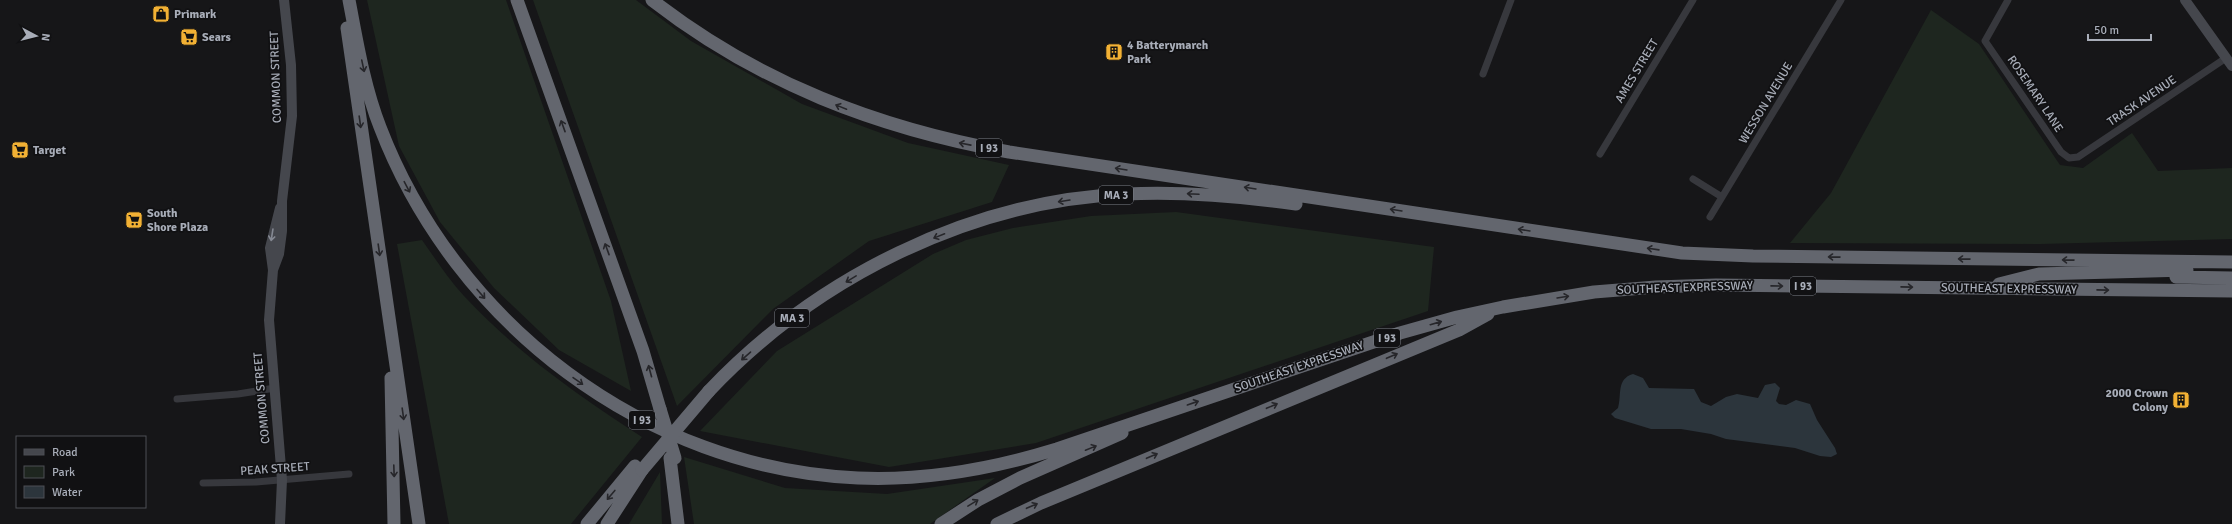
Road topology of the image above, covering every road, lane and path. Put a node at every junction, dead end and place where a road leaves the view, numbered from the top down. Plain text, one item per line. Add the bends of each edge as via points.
1 (284, 0) edge
2 (343, 0) edge
3 (349, 0) edge
4 (517, 0) edge
5 (652, 0) edge
6 (1511, 0) edge
7 (1692, 0) edge
8 (1841, 0) edge
9 (2008, 0) edge
10 (2185, 0) edge
11 (2229, 62) edge
12 (1483, 74) dead end
13 (1600, 154) dead end
14 (2069, 158) joint
15 (1692, 179) dead end
16 (1722, 197) junction
17 (1358, 204) junction
18 (1710, 217) dead end
19 (1980, 259) junction
20 (2232, 262) edge
21 (2232, 270) edge
22 (2038, 274) junction
23 (2232, 278) edge
24 (1980, 288) junction
25 (2232, 291) edge
26 (1503, 306) junction
27 (392, 334) junction
28 (274, 388) junction
29 (177, 399) dead end
30 (1156, 416) junction
31 (672, 458) junction
32 (639, 468) junction
33 (349, 474) dead end
34 (282, 480) junction
35 (203, 483) dead end
36 (280, 524) edge
37 (394, 524) edge
38 (418, 524) edge
39 (587, 524) edge
40 (606, 524) edge
41 (678, 524) edge
42 (687, 524) edge
43 (941, 524) edge
44 (997, 524) edge

1 - 28 street, COMMON STREET via 291,65 292,109 282,201 281,237 279,254 273,270 269,320
2 -> 27 highway
3 -> 30 highway, I 93 via 367,83 380,126 412,196 445,249 484,298 528,341 577,380 644,421 700,446 760,464 812,474 872,479 935,476 997,466 1042,454
31 -> 4 highway, bridge via 643,350
17 -> 5 highway, I 93 via 1009,152 904,129 846,109 776,78 709,40
6 - 12 street
7 - 13 street, AMES STREET
8 - 16 street, WESSON AVENUE
9 - 14 street, ROSEMARY LANE via 1985,41 2061,152
10 - 11 street
11 - 14 street, TRASK AVENUE via 2078,157
15 - 16 street
16 - 18 street, WESSON AVENUE
19 -> 17 highway, I 93 via 1682,253
17 -> 32 highway, MA 3, bridge via 1298,204 1215,195 1146,193 1078,198 1001,214 957,229 913,246 844,284 779,328 709,391
20 -> 19 highway, I 93
19 - 22 highway, I 93
21 - 22 highway, I 93
22 - 23 highway, I 93
22 - 24 highway, I 93
24 -> 25 highway, SOUTHEAST EXPRESSWAY / I 93
26 -> 24 highway, SOUTHEAST EXPRESSWAY / I 93 via 1594,292 1671,286
30 -> 26 highway, SOUTHEAST EXPRESSWAY / I 93 via 1414,329
44 -> 26 highway via 1041,503 1459,330
27 -> 37 highway
27 -> 38 highway
28 - 29 street
28 - 34 street, COMMON STREET
43 -> 30 highway via 1005,485 1105,442
31 - 41 highway
31 - 42 highway
32 -> 39 highway
32 - 40 highway, MA 3
33 - 34 street, PEAK STREET
34 - 35 street, PEAK STREET
34 - 36 street, COMMON STREET

